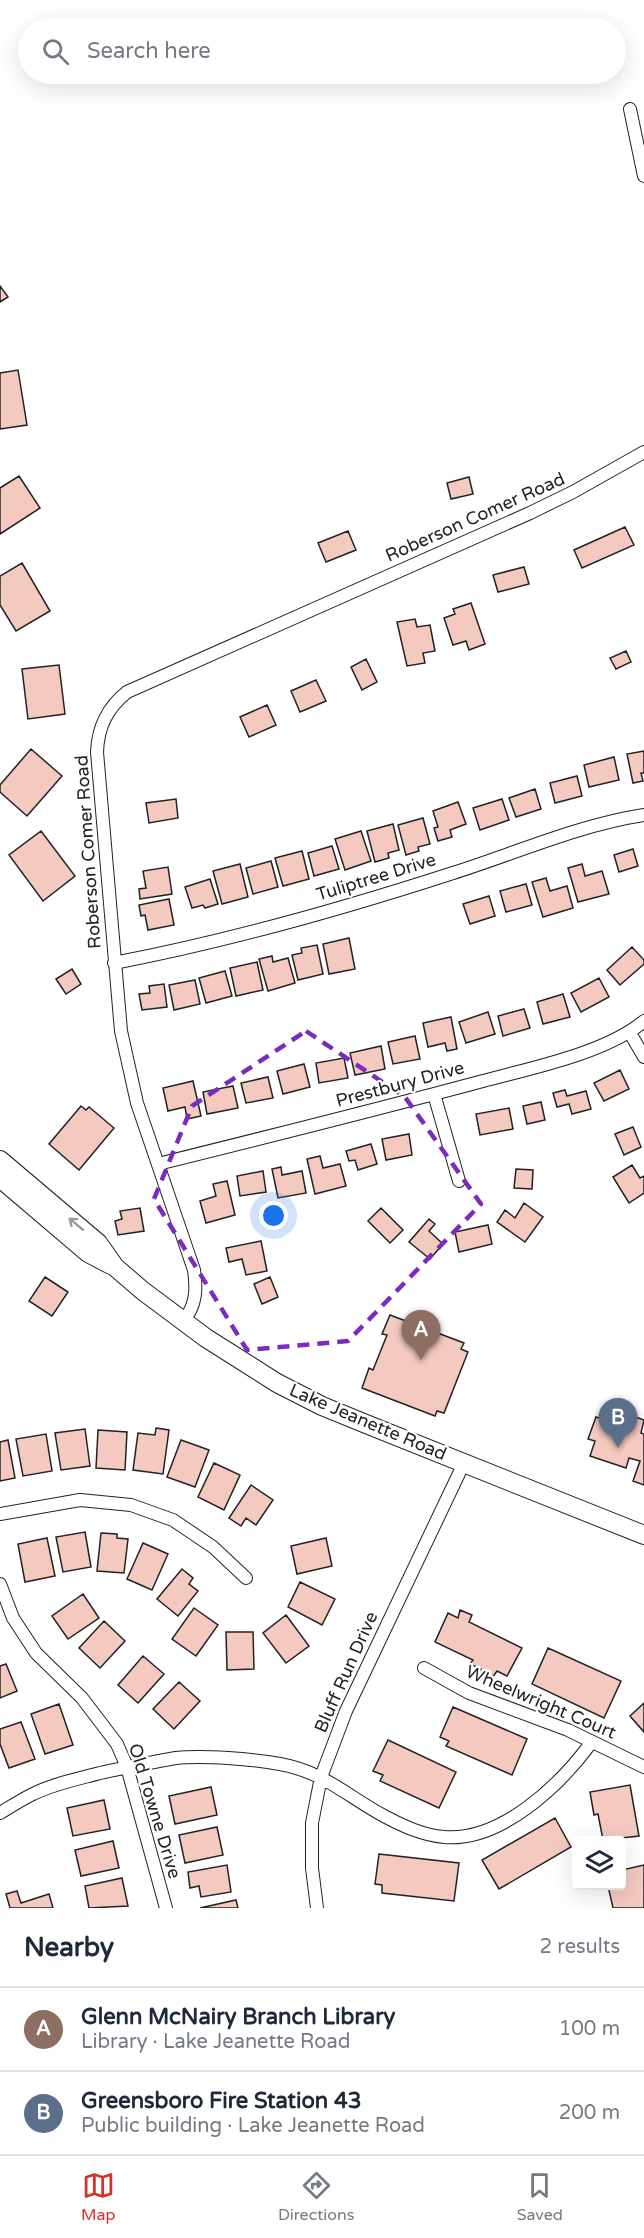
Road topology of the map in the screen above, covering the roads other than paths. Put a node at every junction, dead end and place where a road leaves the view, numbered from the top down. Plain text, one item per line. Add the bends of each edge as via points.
1 (630, 110) dead end
2 (644, 176) edge
3 (644, 452) edge
4 (644, 815) edge
5 (114, 963) junction
6 (644, 1021) edge
7 (630, 1033) junction
8 (644, 1057) edge
9 (434, 1094) junction
10 (0, 1160) edge
11 (158, 1164) junction
12 (0, 1178) edge
13 (459, 1181) dead end
14 (116, 1267) junction
15 (183, 1322) junction
16 (464, 1463) junction
17 (0, 1514) edge
18 (644, 1535) edge
19 (246, 1578) dead end
20 (0, 1584) edge
21 (424, 1668) dead end
22 (591, 1743) junction
23 (127, 1767) junction
24 (644, 1767) edge
25 (321, 1776) junction
26 (0, 1813) edge
27 (166, 1908) edge
28 (317, 1908) edge

1 - 2 street
3 - 5 street, Roberson Comer Road via 530,513 118,699 102,723 97,752
4 - 5 street, Tuliptree Drive via 613,820 336,909
5 - 11 street, Roberson Comer Road via 130,1078
6 - 7 street, Prestbury Drive
7 - 8 street
7 - 9 street, Prestbury Drive via 568,1058
9 - 11 street, Prestbury Drive
9 - 13 street
14 -> 10 street, Lake Jeanette Road via 98,1243
11 - 15 street, Roberson Comer Road via 195,1277 192,1311
12 - 14 street, Lake Jeanette Road via 88,1253
14 - 15 street, Lake Jeanette Road
15 - 16 street, Lake Jeanette Road via 286,1387
16 - 18 street, Lake Jeanette Road
16 - 25 street, Bluff Run Drive via 346,1711
17 - 19 street via 80,1500 131,1505 173,1520 213,1547
20 - 23 street, Old Towne Drive via 13,1618 36,1653 101,1721
21 - 22 street, Wheelwright Court via 469,1693 530,1714
22 - 24 street, Wheelwright Court
22 - 25 street via 573,1765 523,1810 500,1825 464,1836 414,1831
23 - 25 street via 178,1758 237,1759 280,1764
23 - 26 street via 33,1794
23 - 27 street, Old Towne Drive
25 - 28 street, Bluff Run Drive via 312,1823

